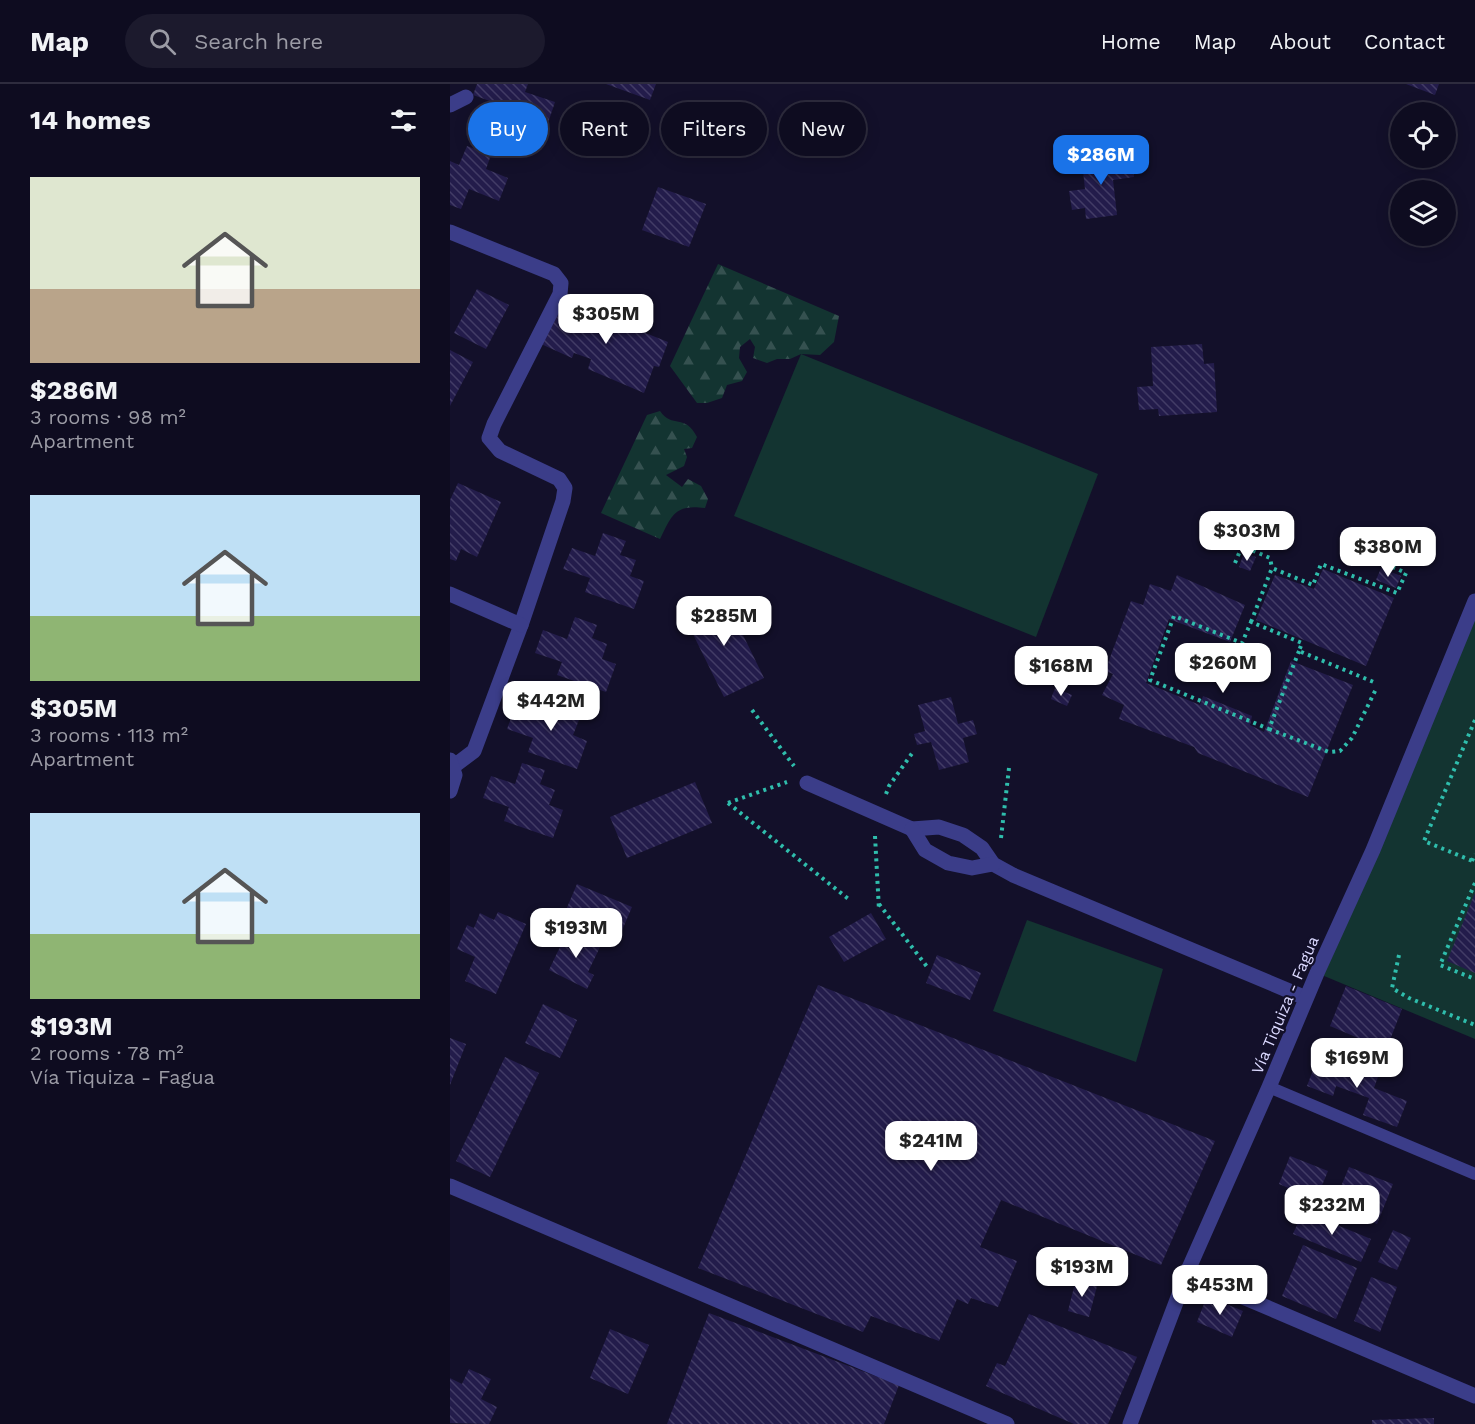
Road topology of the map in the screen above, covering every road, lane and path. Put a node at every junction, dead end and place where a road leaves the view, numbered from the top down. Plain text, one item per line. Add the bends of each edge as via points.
1 (466, 97) dead end
2 (450, 105) edge
3 (450, 232) edge
4 (1235, 563) dead end
5 (1386, 564) dead end
6 (1272, 568) junction
7 (450, 594) edge
8 (1475, 601) edge
9 (1251, 622) junction
10 (521, 625) junction
11 (1299, 651) junction
12 (752, 710) dead end
13 (1475, 720) edge
14 (1269, 729) junction
15 (913, 752) dead end
16 (452, 763) edge
17 (1009, 768) dead end
18 (804, 780) junction
19 (450, 791) edge
20 (879, 815) junction
21 (912, 829) junction
22 (1475, 854) edge
23 (1474, 862) edge
24 (993, 864) junction
25 (1475, 883) edge
26 (851, 902) dead end
27 (879, 904) junction
28 (879, 910) dead end
29 (1399, 955) dead end
30 (928, 968) dead end
31 (1475, 979) edge
32 (1306, 998) junction
33 (1475, 1025) edge
34 (1269, 1088) junction
35 (1475, 1174) edge
36 (450, 1186) edge
37 (1190, 1268) junction
38 (1475, 1396) edge
39 (1007, 1424) edge
40 (1130, 1424) edge

1 - 2 street
3 - 10 street via 554,274 561,283 560,294 489,438 500,450 559,479 565,488 564,501
4 - 6 path via 1242,546 1270,558
5 - 6 path via 1406,573 1398,593 1321,564 1312,585
6 - 9 path
7 - 10 street
8 - 32 street, Vía Tiquiza - Fagua via 1373,850
9 - 11 path via 1302,643
9 - 14 path via 1242,643 1174,616 1150,680
10 - 16 street via 474,751
11 - 14 path
11 - 14 path via 1377,685 1352,738 1340,751 1329,752
12 - 18 path
13 - 23 path via 1424,841
15 - 20 path via 889,786
16 - 19 street via 455,775
17 - 24 path via 1000,847
18 - 20 street
18 - 26 path via 728,802
20 - 21 street
20 - 27 path via 874,835
21 - 24 street via 939,827 963,835 982,848
21 - 24 street via 925,850 948,863 972,868
22 - 23 path
24 - 32 street
25 - 31 path via 1440,965
27 - 28 path
27 - 30 path
29 - 33 path via 1392,988
32 - 34 street, Vía Tiquiza - Fagua
34 - 35 lane
34 - 37 street, Vía Tiquiza - Fagua
36 - 39 street
37 - 38 street via 1209,1283
37 - 40 street, Vía Tiquiza - Fagua

